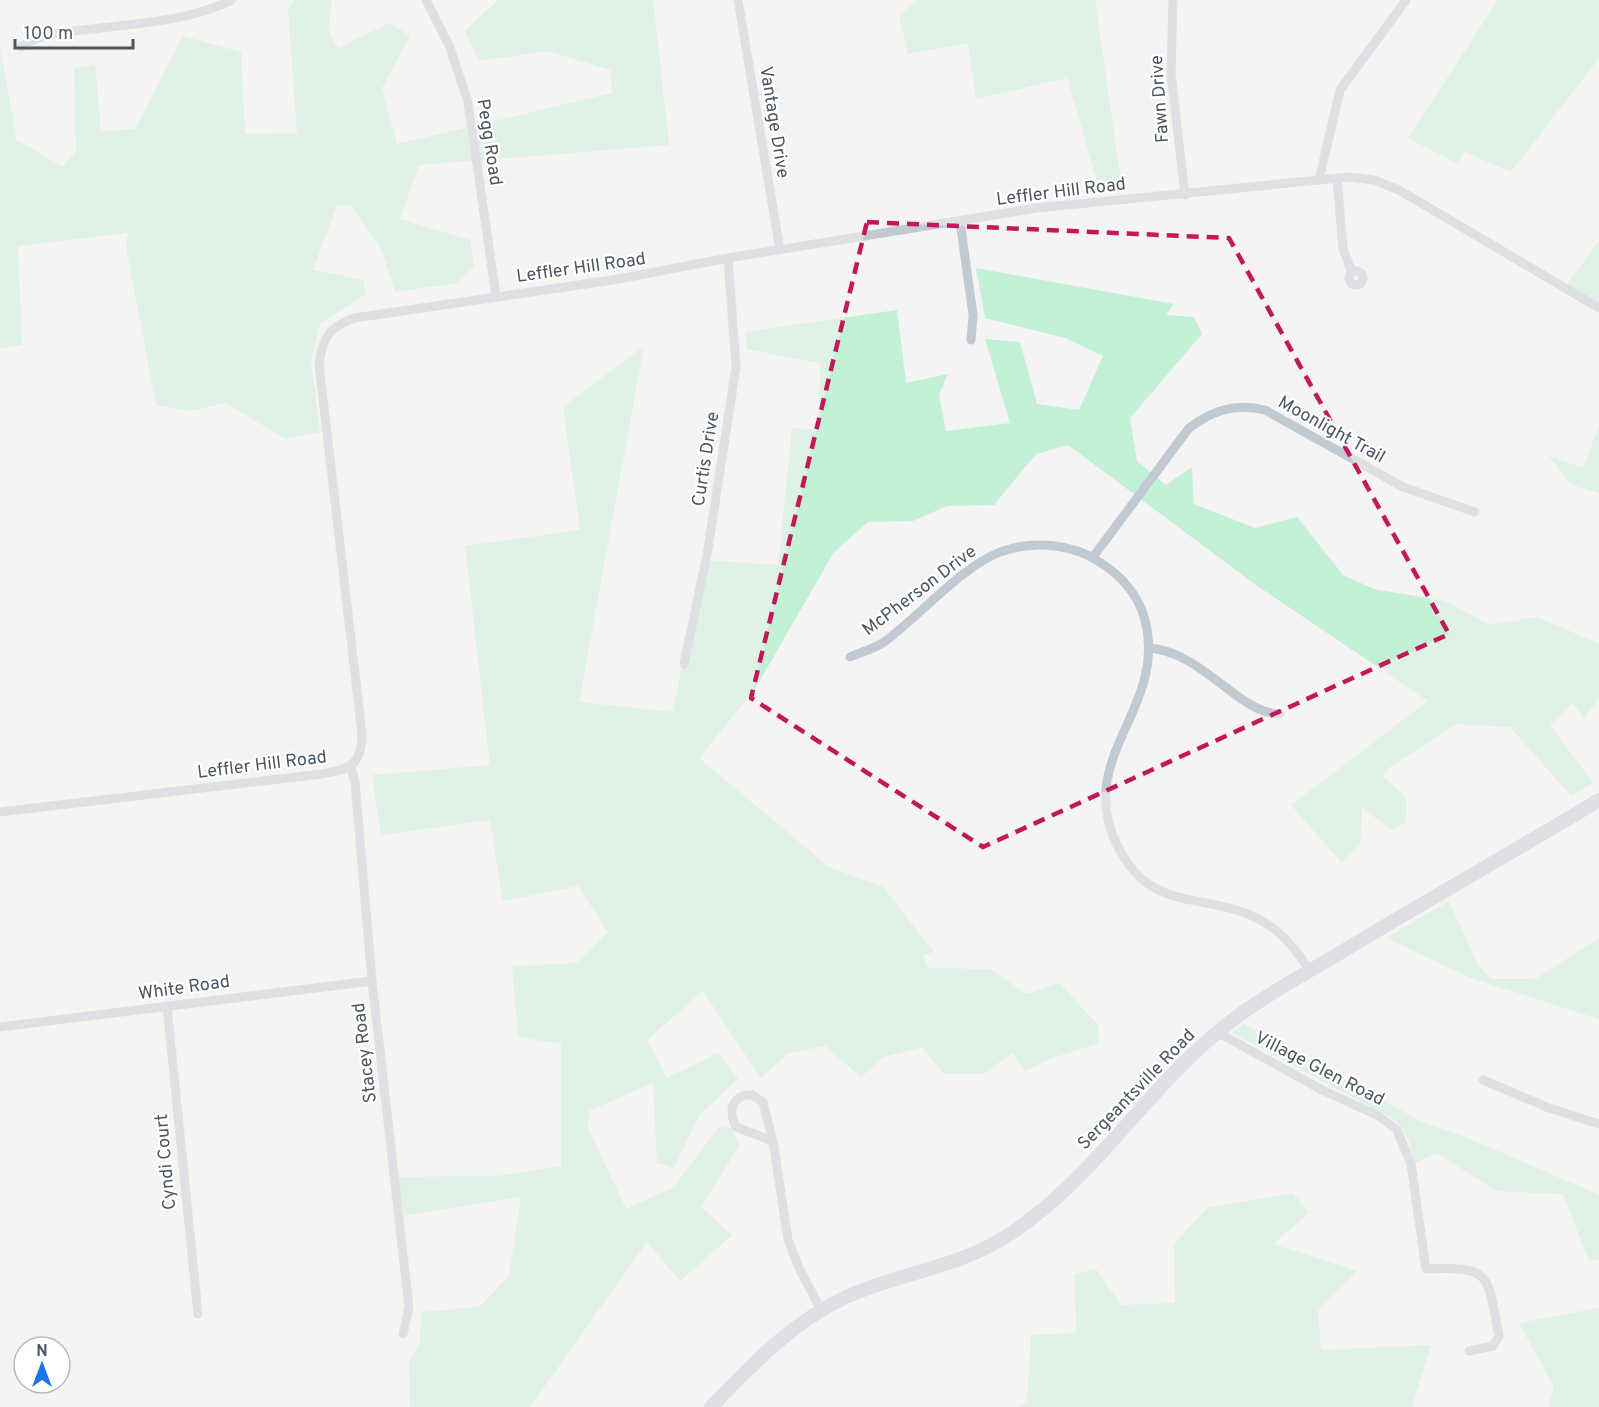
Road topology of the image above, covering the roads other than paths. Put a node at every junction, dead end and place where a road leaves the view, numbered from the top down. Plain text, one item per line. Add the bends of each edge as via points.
1 (232, 0) edge
2 (426, 0) edge
3 (738, 0) edge
4 (1173, 0) edge
5 (1406, 0) edge
6 (21, 47) dead end
7 (1337, 178) junction
8 (1319, 180) junction
9 (1185, 195) junction
10 (960, 221) junction
11 (780, 250) junction
12 (728, 258) junction
13 (1352, 272) dead end
14 (496, 297) junction
15 (1599, 308) edge
16 (971, 340) dead end
17 (1475, 512) dead end
18 (1093, 558) junction
19 (1150, 648) junction
20 (850, 657) dead end
21 (684, 664) dead end
22 (1280, 714) dead end
23 (351, 767) junction
24 (1599, 800) edge
25 (0, 812) edge
26 (1310, 971) junction
27 (372, 981) junction
28 (167, 1006) junction
29 (0, 1027) edge
30 (1217, 1032) junction
31 (1483, 1080) dead end
32 (1599, 1124) edge
33 (773, 1142) junction
34 (821, 1310) junction
35 (198, 1314) dead end
36 (403, 1334) dead end
37 (1469, 1351) dead end
38 (711, 1407) edge

1 - 6 street via 165,20 41,36
2 - 14 street, Pegg Road via 449,45 468,102
3 - 11 street, Vantage Drive
4 - 9 street, Fawn Drive via 1172,75
5 - 8 street via 1340,90
7 - 8 street, Leffler Hill Road
7 - 13 street via 1343,249
7 - 15 street, Leffler Hill Road via 1374,180 1399,190
8 - 9 street, Leffler Hill Road
9 - 10 street, Leffler Hill Road via 1058,206
10 - 11 street, Leffler Hill Road
10 - 16 street via 973,315
11 - 12 street, Leffler Hill Road
12 - 14 street, Leffler Hill Road
12 - 21 street, Curtis Drive via 736,367 707,555
14 - 23 street, Leffler Hill Road via 354,318 331,329 321,351 319,364 362,734 360,755
17 - 18 street, Moonlight Trail via 1403,487 1266,410 1228,408 1189,428
18 - 19 street, McPherson Drive via 1118,574 1133,592 1143,613
18 - 20 street, McPherson Drive via 1055,545 1005,550 981,561 882,643
19 - 22 street via 1183,656 1261,711
19 - 26 street, McPherson Drive via 1142,693 1113,755 1107,778 1107,811 1113,837 1126,861 1158,889 1187,901 1236,910 1260,920 1284,937
23 - 25 street, Leffler Hill Road via 322,774
23 - 27 street, Stacey Road
24 - 26 main road, Sergeantsville Road
26 - 30 main road, Sergeantsville Road
27 - 28 street, White Road
27 - 36 street, Stacey Road via 410,1307
28 - 29 street, White Road
28 - 35 street, Cyndi Court
30 - 34 main road, Sergeantsville Road via 1066,1187 1017,1230 963,1260 866,1289
30 - 37 street, Village Glen Road via 1324,1091 1377,1115 1397,1130 1411,1164 1426,1269 1470,1269 1488,1287 1499,1336 1493,1346
31 - 32 street
33 - 33 street via 763,1102 752,1095 739,1097 731,1109 736,1127
33 - 34 street via 788,1240
34 - 38 main road, Sergeantsville Road via 772,1346

